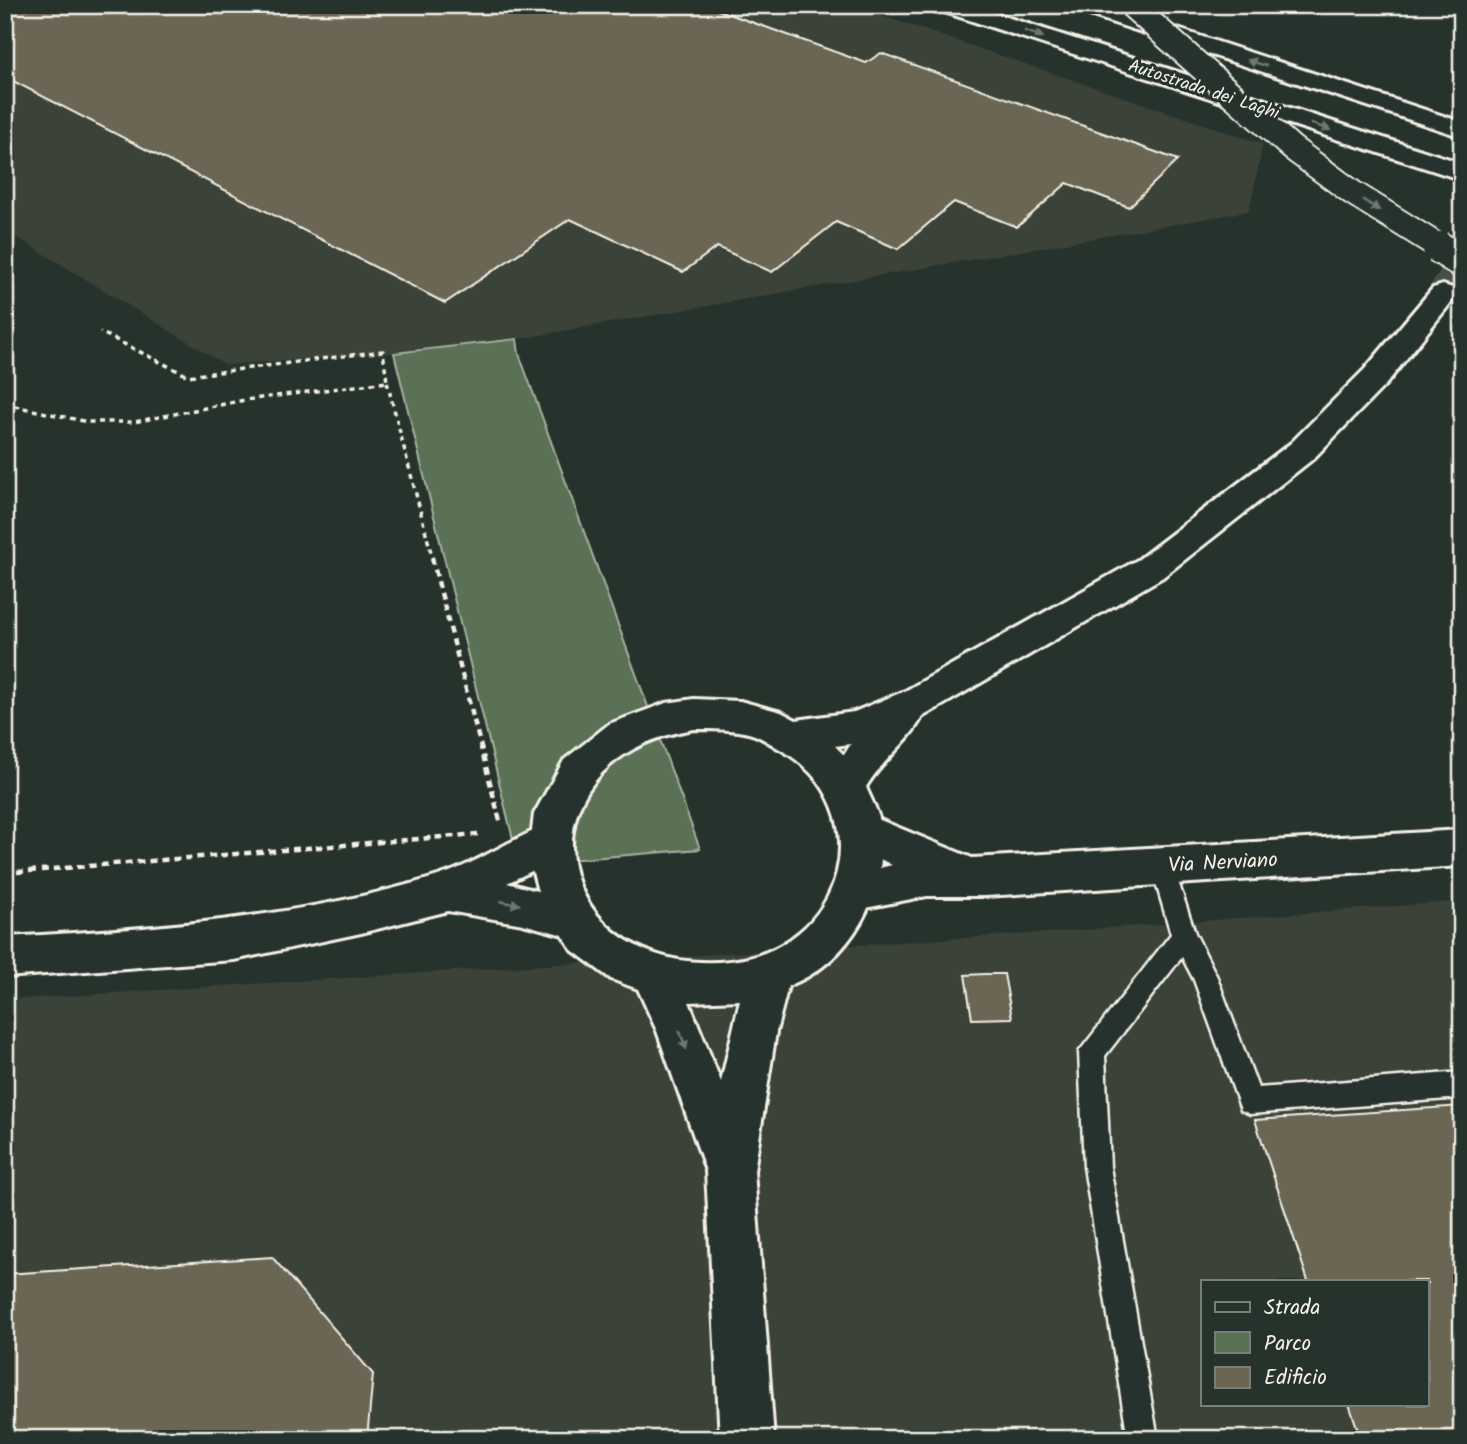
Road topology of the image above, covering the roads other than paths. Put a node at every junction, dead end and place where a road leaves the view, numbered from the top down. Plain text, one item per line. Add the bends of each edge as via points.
1 (946, 5) edge
2 (1083, 5) edge
3 (1131, 5) edge
4 (1462, 130) edge
5 (1462, 172) edge
6 (1462, 262) edge
7 (1443, 294) tunnel mouth
8 (918, 702) junction
9 (797, 736) junction
10 (846, 785) junction
11 (863, 831) junction
12 (550, 842) junction
13 (1462, 848) edge
14 (1162, 866) junction
15 (985, 877) junction
16 (855, 891) junction
17 (449, 892) junction
18 (571, 918) junction
19 (1184, 936) junction
20 (5, 957) edge
21 (771, 972) junction
22 (655, 977) junction
23 (1462, 1085) edge
24 (730, 1171) junction
25 (747, 1439) edge
26 (1143, 1439) edge

1 -> 5 main road, Autostrada dei Laghi
4 -> 2 main road, Autostrada dei Laghi
3 -> 6 main road, bridge via 1292,148
7 - 8 main road via 1376,376 1302,451 1151,568
8 - 9 main road via 858,727
8 - 10 main road via 866,753
9 - 10 main road via 833,766
9 - 12 main road via 730,714 658,720 625,734 596,754 573,780 557,810
10 - 11 main road
11 - 15 main road, Via Nerviano via 935,864
11 - 16 main road via 863,861
12 - 17 main road
12 - 18 main road via 554,881
13 - 14 main road, Via Nerviano
14 - 15 main road, Via Nerviano
14 - 19 lane
15 - 16 main road, Via Nerviano via 927,877
16 - 21 main road via 823,939
17 -> 18 main road
17 - 20 main road via 234,940
18 - 22 main road via 612,957
19 - 23 lane via 1205,976 1250,1101
19 - 26 lane via 1092,1052 1097,1167
21 - 22 main road via 733,982 694,985
21 - 24 main road via 753,1032
22 -> 24 main road via 679,1029
24 - 25 main road

